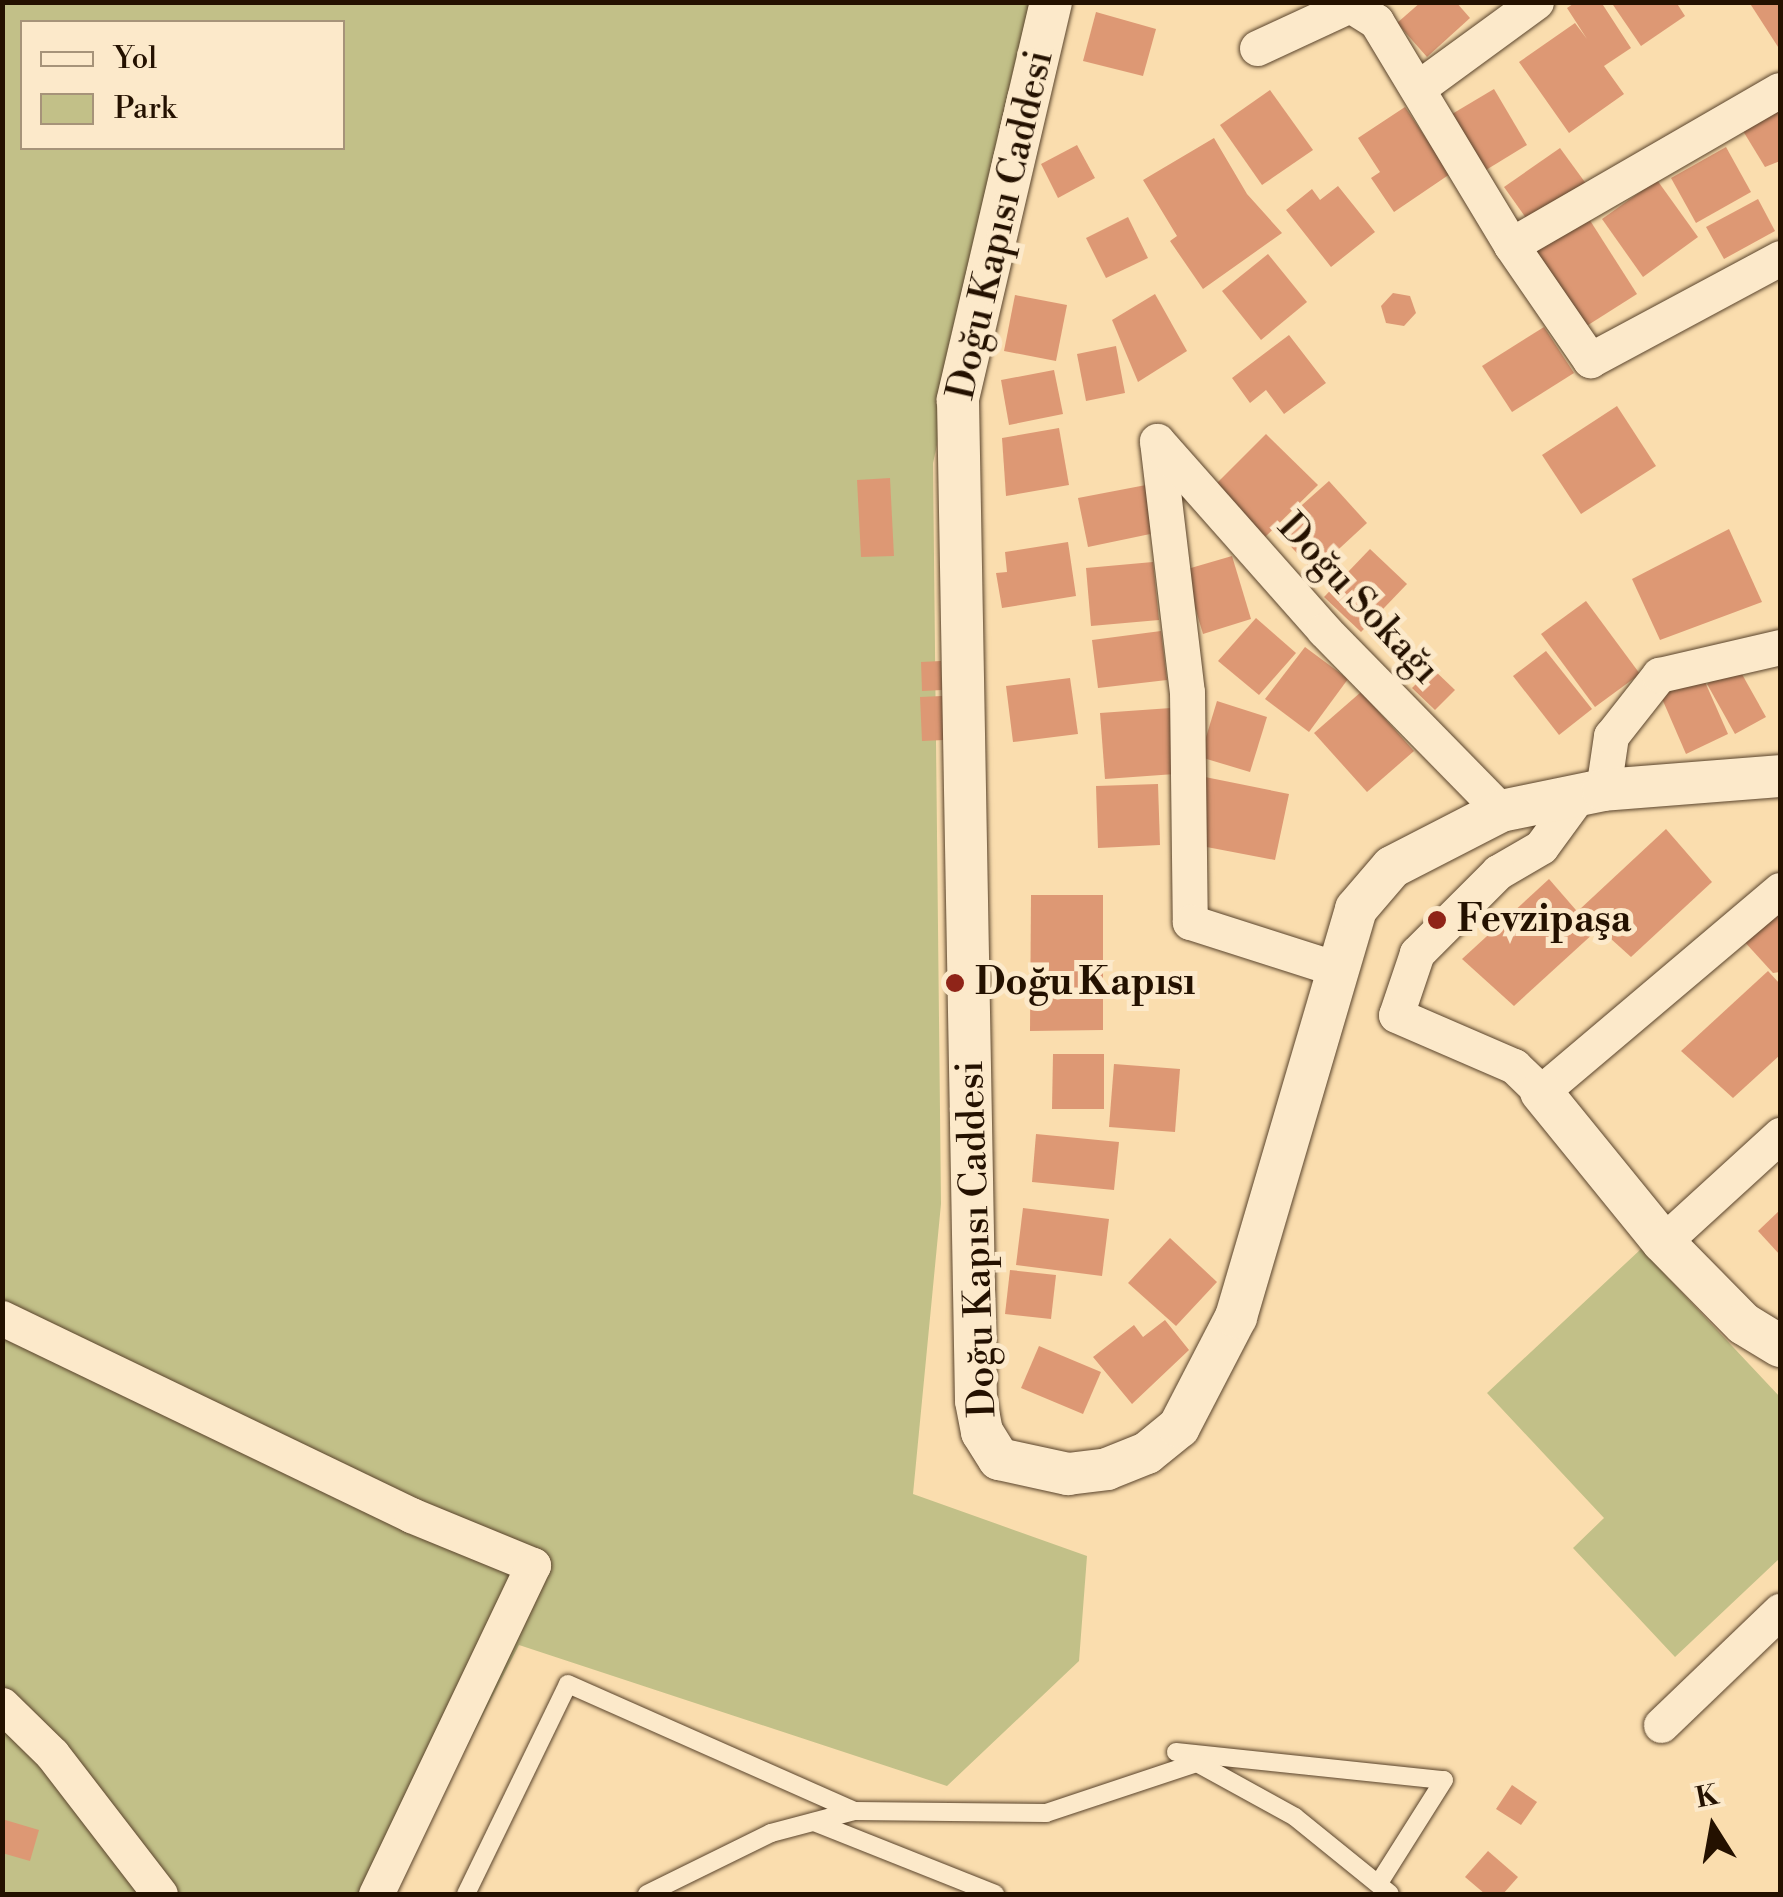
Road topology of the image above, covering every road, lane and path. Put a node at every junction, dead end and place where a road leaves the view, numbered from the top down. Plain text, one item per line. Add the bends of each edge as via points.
1 (1051, 2) edge
2 (1536, 2) edge
3 (1257, 48) dead end
4 (1418, 88) junction
5 (1780, 90) edge
6 (1511, 245) junction
7 (1780, 258) edge
8 (1780, 647) edge
9 (1780, 776) edge
10 (1591, 792) junction
11 (1501, 811) junction
12 (1780, 890) edge
13 (1340, 970) junction
14 (1541, 1092) junction
15 (1780, 1135) edge
16 (1663, 1242) junction
17 (2, 1318) edge
18 (1780, 1346) edge
19 (1780, 1611) edge
20 (2, 1705) edge
21 (1661, 1725) dead end
22 (1196, 1763) junction
23 (854, 1811) junction
24 (813, 1822) junction
25 (1384, 1889) edge
26 (160, 1894) edge
27 (376, 1894) edge
28 (466, 1894) edge
29 (647, 1894) edge
30 (994, 1894) edge

1 - 13 street, Doğu Kapısı Caddesi via 958,400 976,1401 982,1432 1000,1459 1068,1474 1107,1469 1147,1453 1179,1428 1236,1317
2 - 4 street
3 - 4 street via 1350,5 1376,21
4 - 6 street
5 - 6 street
6 - 7 street via 1590,360
8 - 10 street via 1659,674 1611,736
9 - 10 street, Doğu Kapısı Caddesi
10 - 11 street, Doğu Kapısı Caddesi
10 - 14 street via 1541,847 1498,872 1417,953 1396,1016 1514,1066
11 - 13 street, Doğu Kapısı Caddesi via 1392,866 1367,890
11 - 13 street, Doğu Sokağı via 1324,630 1156,441 1187,692 1190,922
12 - 14 street
14 - 16 street
15 - 16 street
16 - 18 street via 1744,1324
17 - 27 street via 411,1515 532,1565
19 - 21 street
20 - 26 street via 52,1754
22 - 23 lane via 1046,1812
22 - 25 lane via 1294,1817
22 - 25 lane via 1176,1752 1444,1780
23 - 24 lane
23 - 28 lane via 568,1684
24 - 29 lane via 772,1833
24 - 30 lane

